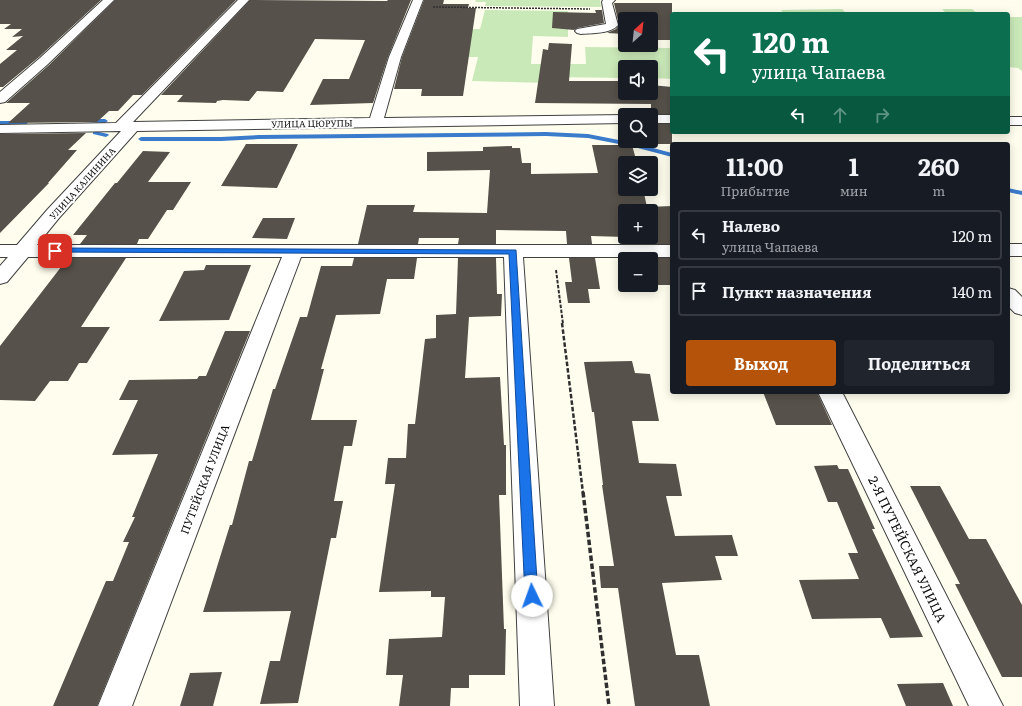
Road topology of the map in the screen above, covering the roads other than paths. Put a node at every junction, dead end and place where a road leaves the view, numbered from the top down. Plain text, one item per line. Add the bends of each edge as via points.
1 (109, 0) edge
2 (244, 0) edge
3 (417, 3) edge
4 (609, 5) edge
5 (581, 31) dead end
6 (0, 98) edge
7 (618, 119) edge
8 (658, 119) edge
9 (670, 119) edge
10 (1010, 121) edge
11 (1022, 121) edge
12 (376, 122) junction
13 (127, 126) junction
14 (0, 129) edge
15 (24, 250) junction
16 (1010, 250) edge
17 (1022, 250) edge
18 (0, 251) edge
19 (293, 252) junction
20 (513, 252) junction
21 (670, 252) edge
22 (0, 278) edge
23 (1010, 296) edge
24 (1022, 309) edge
25 (831, 394) edge
26 (115, 706) edge
27 (537, 706) edge
28 (986, 706) edge

1 - 6 street
2 - 13 street, УЛИЦА КАЛИНИНА
3 - 12 street via 395,57
4 - 5 street via 612,25 610,27
7 - 12 street, УЛИЦА ЦЮРУПЫ
8 - 9 street
10 - 11 street
12 - 13 street, УЛИЦА ЦЮРУПЫ
13 - 14 street, УЛИЦА ЦЮРУПЫ
13 - 15 street, УЛИЦА КАЛИНИНА
15 - 18 street
15 - 19 street
15 - 22 street, УЛИЦА КАЛИНИНА
16 - 17 street
19 - 20 street
19 - 26 street, ПУТЕЙСКАЯ УЛИЦА
20 - 21 street
20 - 27 street
23 - 24 street
25 - 28 street, 2-Я ПУТЕЙСКАЯ УЛИЦА

